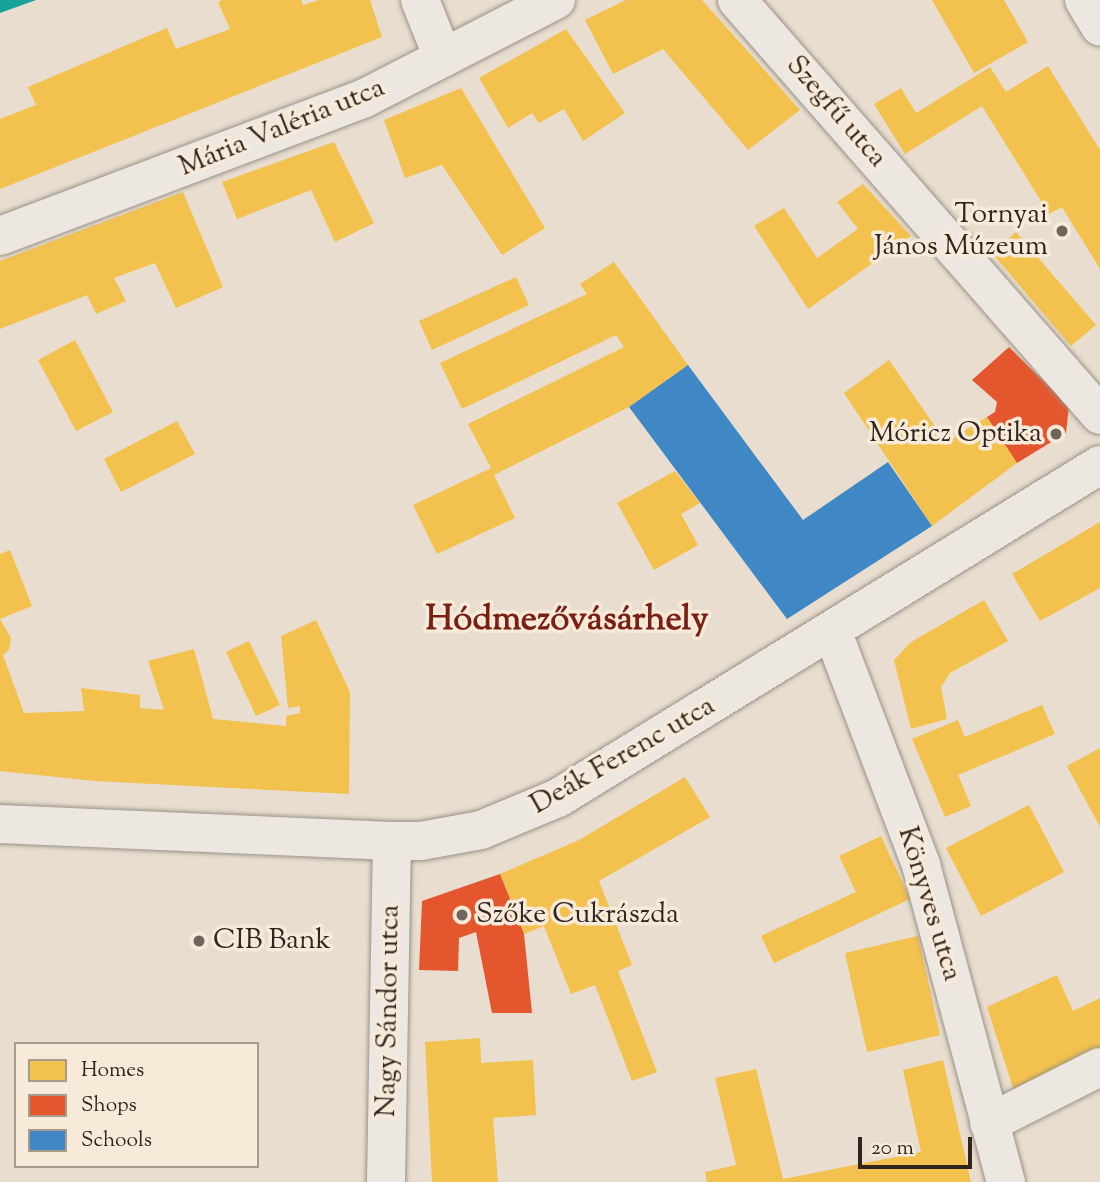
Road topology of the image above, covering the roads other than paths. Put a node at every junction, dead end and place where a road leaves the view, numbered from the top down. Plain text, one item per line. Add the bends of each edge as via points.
1 (420, 0) edge
2 (556, 0) edge
3 (737, 0) edge
4 (1084, 0) edge
5 (1100, 27) edge
6 (443, 58) junction
7 (0, 236) edge
8 (1100, 415) edge
9 (1100, 465) edge
10 (832, 633) junction
11 (0, 824) edge
12 (391, 841) junction
13 (1100, 1067) edge
14 (989, 1123) junction
15 (386, 1182) edge
16 (1006, 1182) edge

1 - 6 street
2 - 6 street, Mária Valéria utca
3 - 8 street, Szegfű utca
4 - 5 street
6 - 7 street, Mária Valéria utca via 363,99
9 - 10 street, Deák Ferenc utca
10 - 12 street, Deák Ferenc utca via 558,798 481,830 421,841
10 - 14 street, Könyves utca via 921,865
11 - 12 street, Deák Ferenc utca
12 - 15 street, Nagy Sándor utca
13 - 14 street
14 - 16 street, Könyves utca

